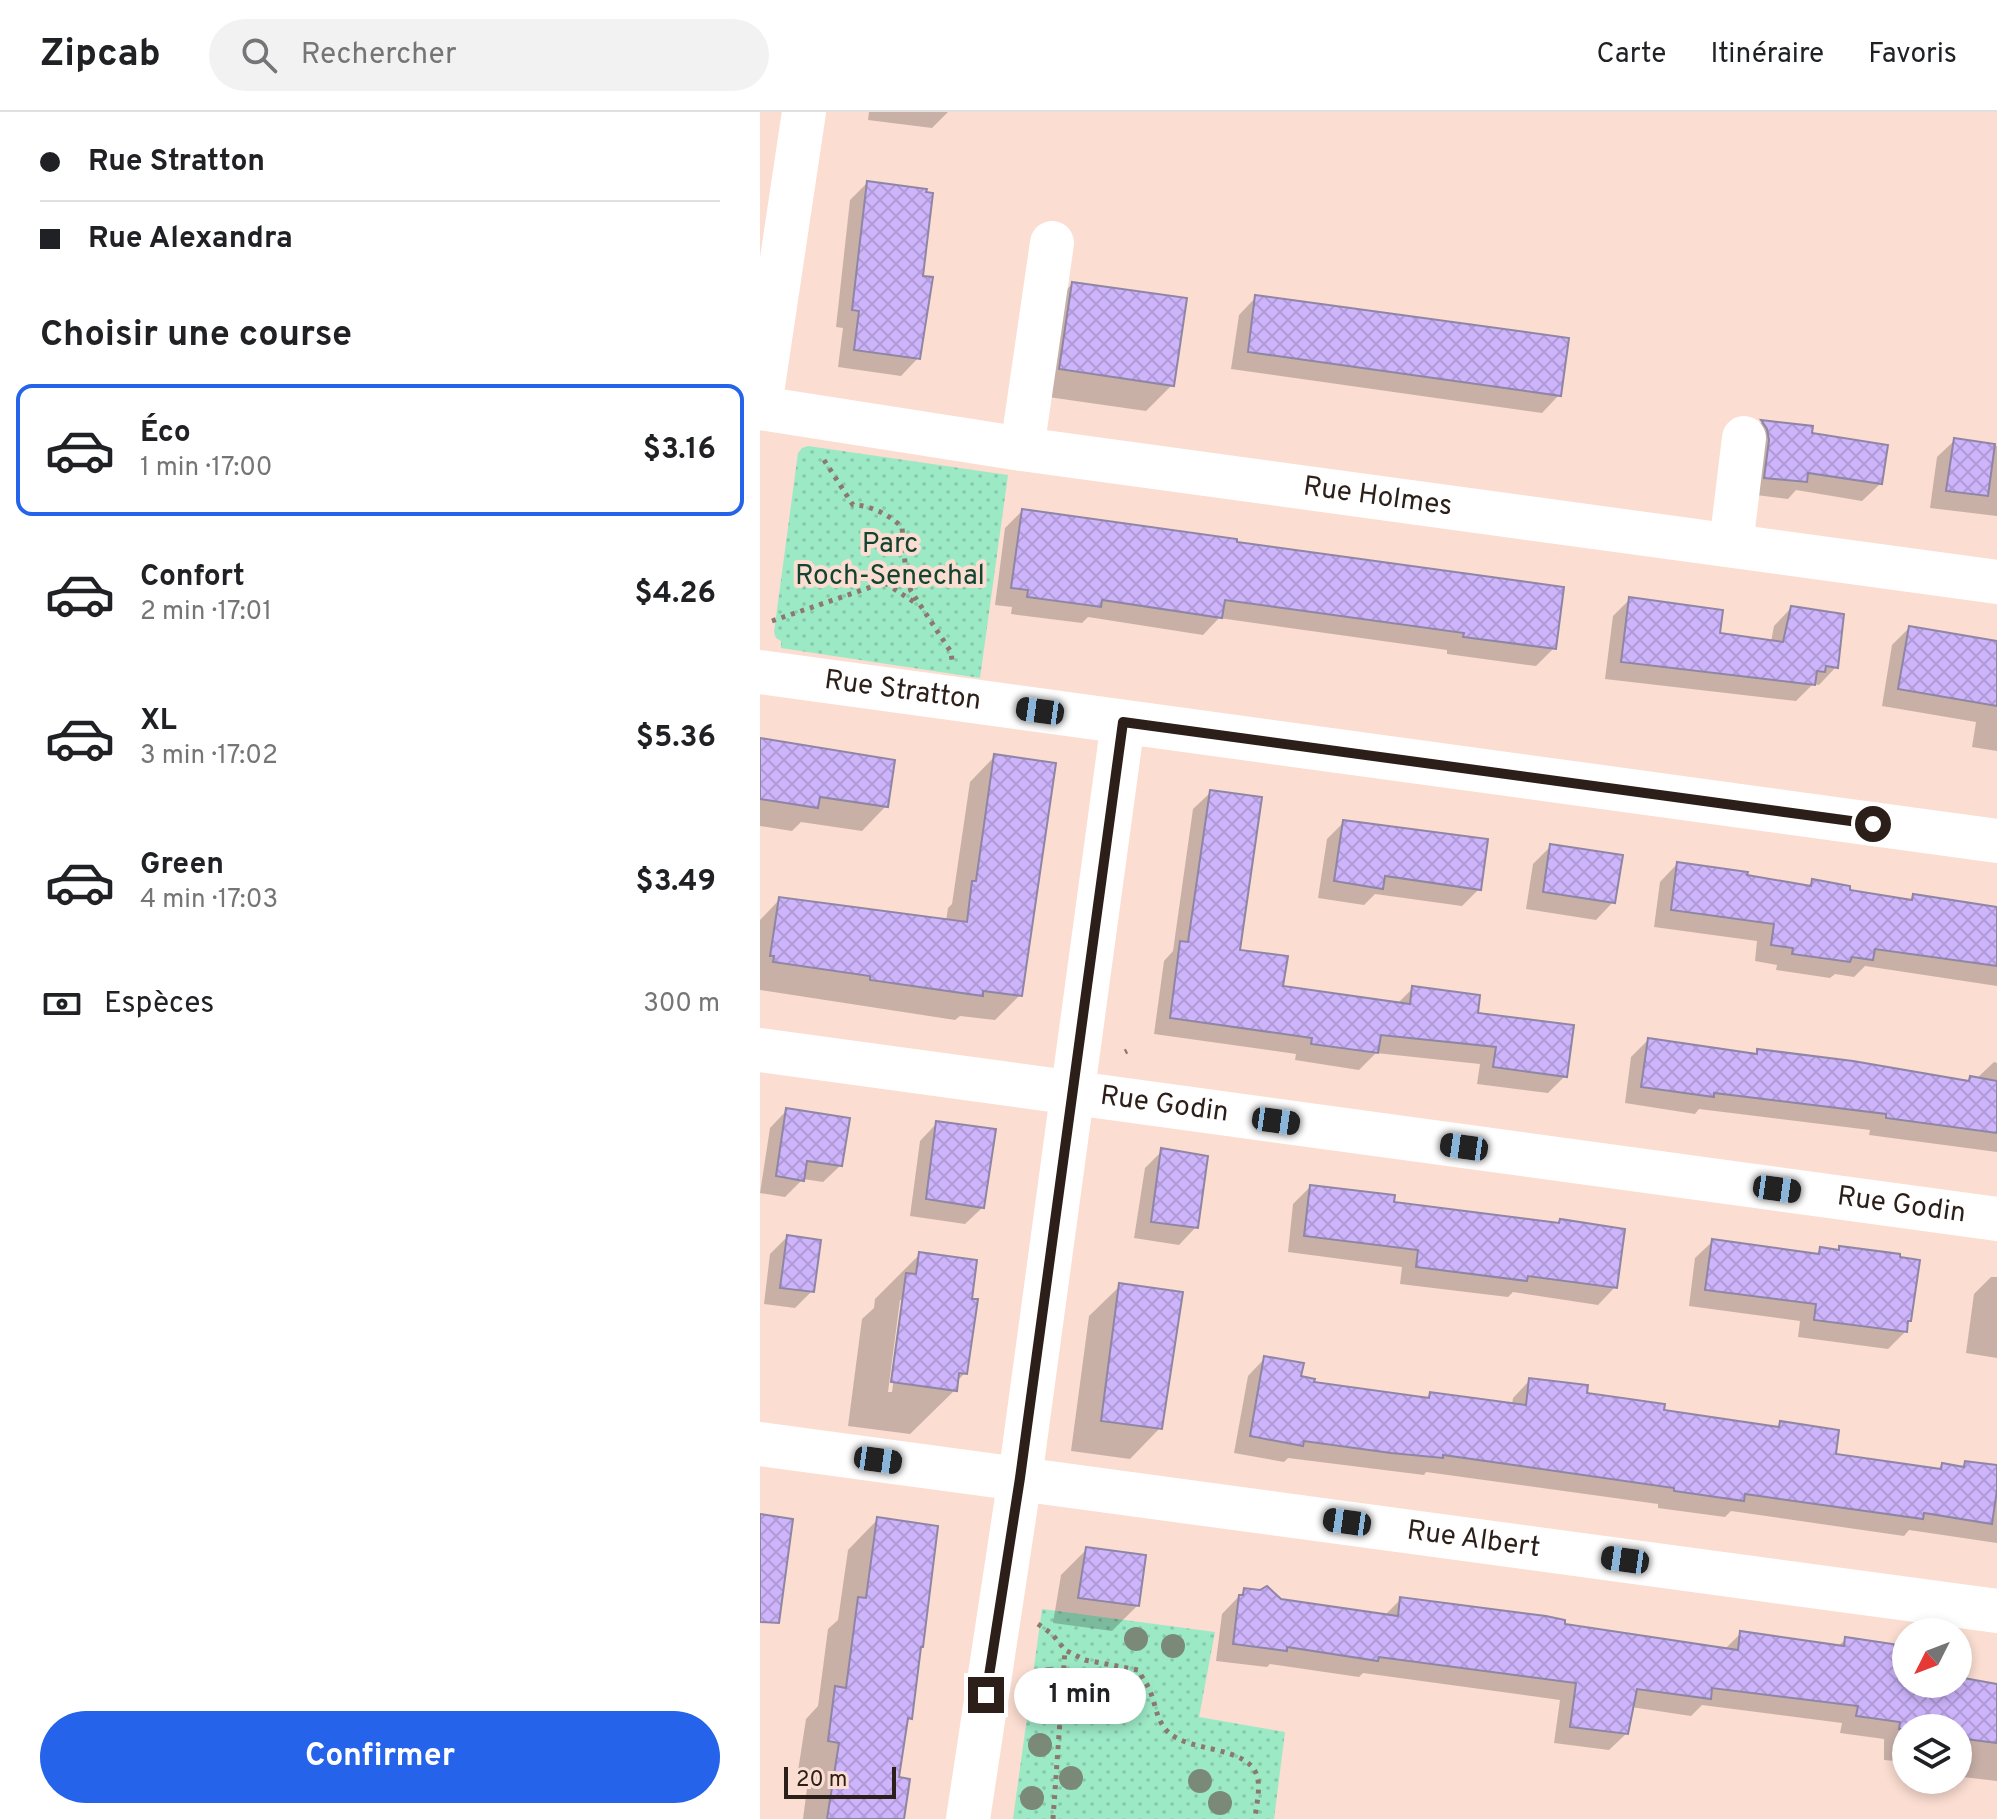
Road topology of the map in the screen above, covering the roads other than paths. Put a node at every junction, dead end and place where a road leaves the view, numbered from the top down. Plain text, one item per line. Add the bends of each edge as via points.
1 (804, 112) edge
2 (1052, 243) dead end
3 (760, 407) edge
4 (1744, 438) dead end
5 (1022, 449) junction
6 (1731, 545) junction
7 (1997, 582) edge
8 (760, 672) edge
9 (1123, 722) junction
10 (1997, 841) edge
11 (760, 1050) edge
12 (1071, 1093) junction
13 (1997, 1219) edge
14 (760, 1444) edge
15 (1020, 1478) junction
16 (1997, 1611) edge
17 (968, 1819) edge

1 - 3 street
2 - 5 street
3 - 5 street, Rue Holmes
4 - 6 street
5 - 6 street, Rue Holmes
6 - 7 street, Rue Holmes
8 - 9 street, Rue Stratton
9 - 10 street, Rue Stratton
9 - 12 street
11 - 12 street, Rue Godin
12 - 13 street, Rue Godin
12 - 15 street
14 - 15 street, Rue Albert
15 - 16 street, Rue Albert
15 - 17 street

